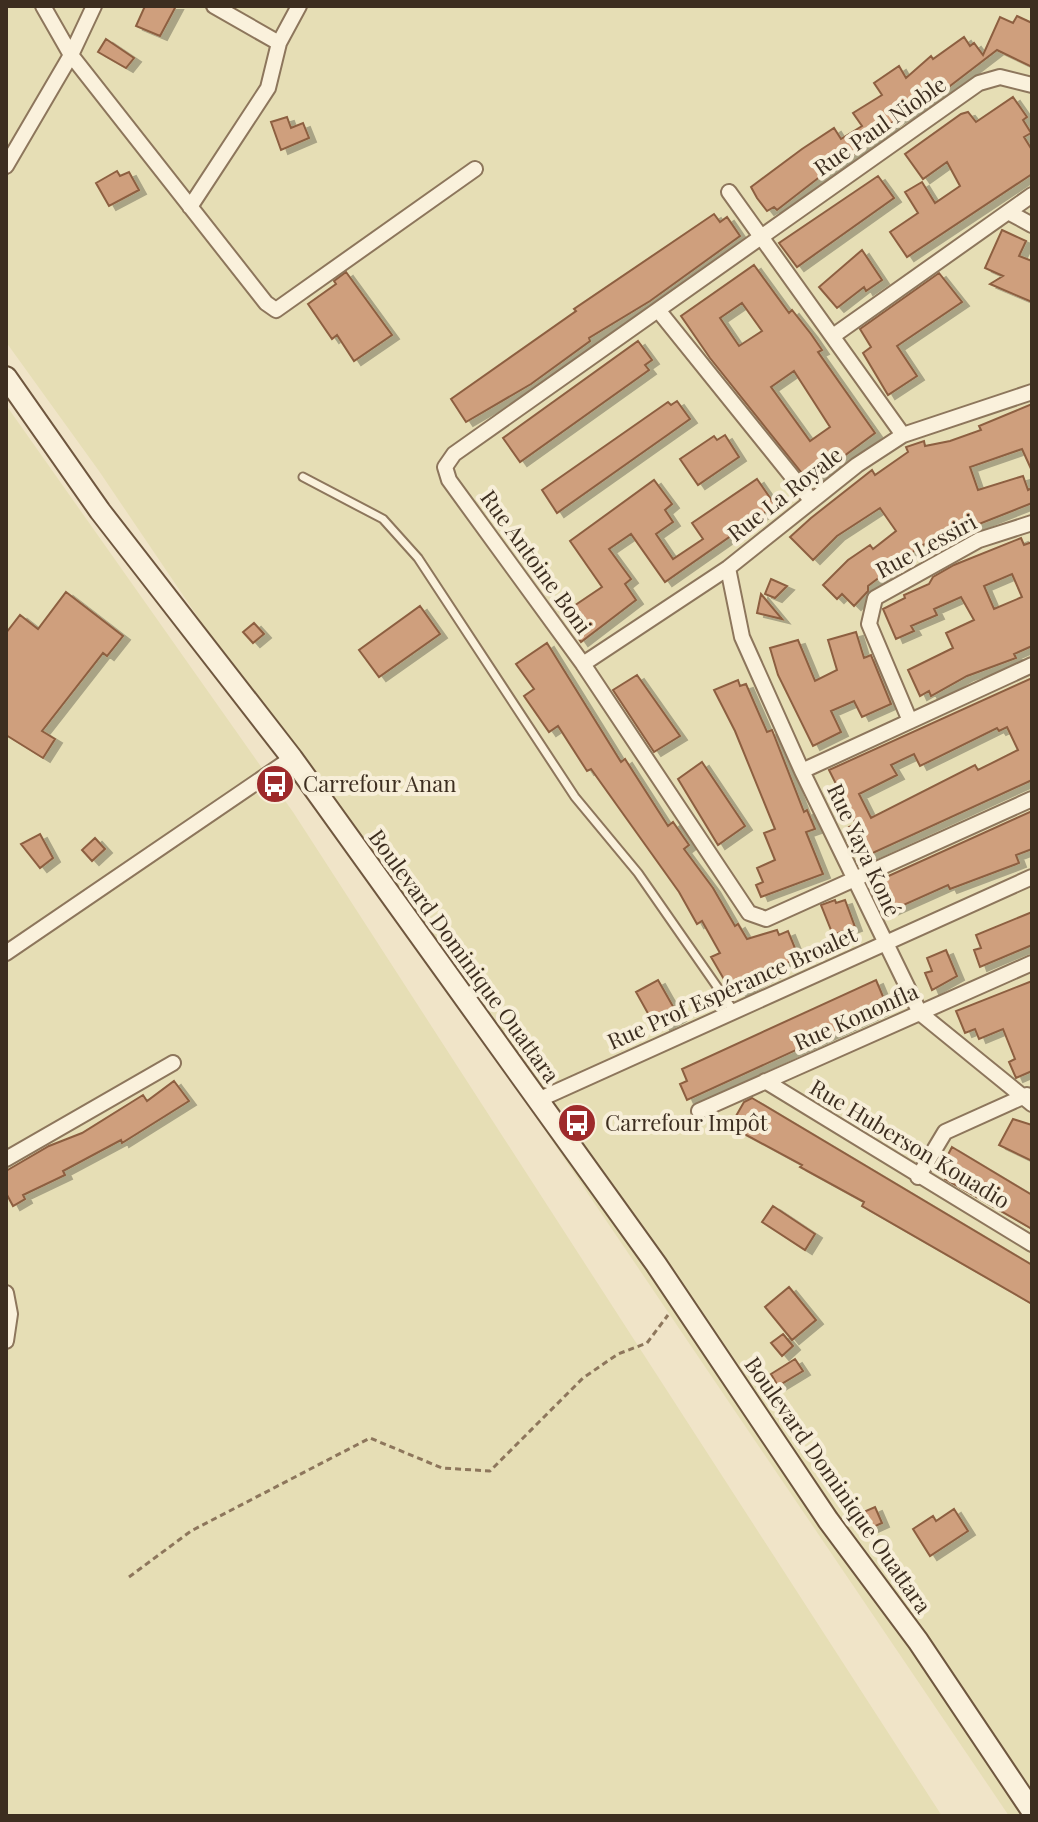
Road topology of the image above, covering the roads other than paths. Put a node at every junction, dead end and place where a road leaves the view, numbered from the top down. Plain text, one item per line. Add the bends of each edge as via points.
1 (43, 6) edge
2 (94, 6) edge
3 (214, 6) edge
4 (299, 6) edge
5 (279, 43) junction
6 (71, 55) junction
7 (1032, 85) edge
8 (6, 166) edge
9 (475, 169) dead end
10 (729, 192) dead end
11 (1032, 195) edge
12 (190, 207) junction
13 (1010, 213) junction
14 (1032, 225) edge
15 (762, 236) junction
16 (658, 310) junction
17 (833, 336) junction
18 (6, 377) edge
19 (1032, 392) edge
20 (903, 435) junction
21 (303, 477) dead end
22 (811, 500) junction
23 (1032, 523) edge
24 (728, 568) junction
25 (583, 664) junction
26 (1032, 665) edge
27 (910, 721) junction
28 (292, 758) junction
29 (802, 771) junction
30 (1032, 799) edge
31 (1032, 877) edge
32 (854, 879) junction
33 (884, 943) junction
34 (6, 953) edge
35 (1032, 963) edge
36 (734, 1011) junction
37 (920, 1013) junction
38 (173, 1063) dead end
39 (765, 1081) junction
40 (1029, 1098) edge
41 (538, 1100) junction
42 (699, 1111) dead end
43 (6, 1159) edge
44 (918, 1177) junction
45 (1032, 1244) edge
46 (6, 1293) edge
47 (6, 1341) edge
48 (1032, 1811) edge

1 - 6 street
2 - 6 street
3 - 5 street
4 - 5 street
5 - 12 street via 268,88
6 - 8 street
6 - 12 street
7 - 15 street, Rue Paul Nioble via 1000,77 979,83
9 - 12 street via 276,310
10 - 15 street
11 - 13 street
13 - 14 street
13 - 17 street
15 - 16 street, Rue Antoine Boni
15 - 17 street
16 - 22 street
16 - 25 street, Rue Antoine Boni via 454,454 445,467 449,480
17 - 20 street
18 - 28 street, Boulevard Dominique Ouattara via 100,511
19 - 20 street, Rue La Royale
20 - 22 street, Rue La Royale
21 - 36 lane via 383,519 418,558 575,797 638,873
22 - 24 street, Rue La Royale
23 - 27 street, Rue Lessiri via 979,540 875,598 869,624
24 - 25 street, Rue La Royale
24 - 29 street, Rue Yaya Koné via 742,637
25 - 32 street, Rue Antoine Boni via 749,913 766,919
26 - 27 street
27 - 29 street
28 - 34 street
28 - 41 street, Boulevard Dominique Ouattara
29 - 32 street, Rue Yaya Koné
30 - 32 street, Rue Antoine Boni
31 - 33 street, Rue Prof Espérance Broalet
32 - 33 street, Rue Yaya Koné
33 - 36 street, Rue Prof Espérance Broalet
33 - 37 street, Rue Yaya Koné
35 - 37 street, Rue Kononfla
36 - 41 street, Rue Prof Espérance Broalet
37 - 39 street, Rue Kononfla
37 - 40 street, Rue Yaya Koné
38 - 43 street
39 - 42 street, Rue Kononfla
39 - 44 street, Rue Huberson Kouadio
40 - 44 street via 945,1132
41 - 48 street, Boulevard Dominique Ouattara
44 - 45 street, Rue Huberson Kouadio
46 - 47 street

